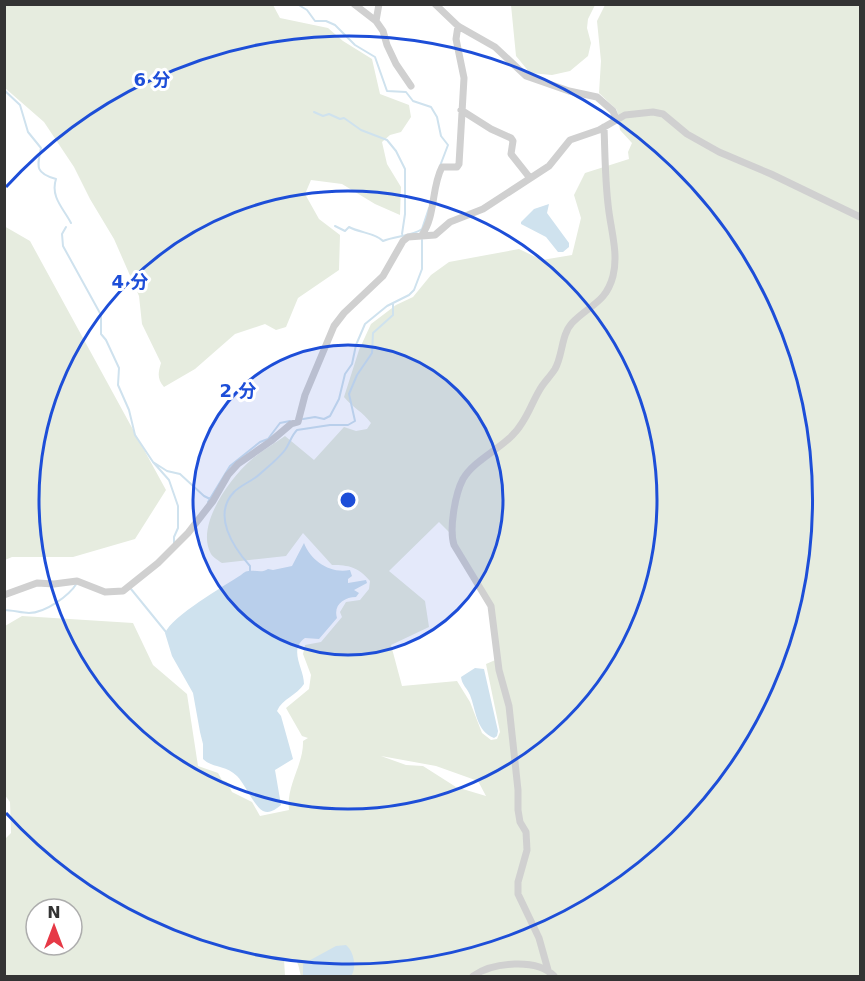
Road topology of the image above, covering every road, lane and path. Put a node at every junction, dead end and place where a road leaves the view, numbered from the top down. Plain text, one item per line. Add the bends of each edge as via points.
1 (354, 4) edge
2 (380, 4) edge
3 (435, 4) edge
4 (376, 21) junction
5 (458, 26) junction
6 (411, 86) dead end
7 (461, 110) junction
8 (616, 119) junction
9 (604, 127) junction
10 (530, 178) junction
11 (861, 217) edge
12 (422, 235) junction
13 (4, 595) edge
14 (548, 970) junction
15 (473, 976) edge
16 (554, 976) edge

1 - 4 street
2 - 4 street
3 - 5 street
4 - 6 street
5 - 7 street via 456,39 464,78
5 - 8 street via 495,47 526,76 597,97
7 - 10 street via 511,138 511,154
7 - 12 street via 459,164 442,167
8 - 9 street
8 - 11 street via 653,112 663,114 687,134 719,152
9 - 10 street via 570,140 549,166
9 - 14 street via 615,266 609,288 566,332 555,369 522,424 464,478 451,535 491,606 508,706 518,810 526,831 518,894 539,938
10 - 12 street via 483,209 450,222 435,235
12 - 13 street via 403,241 383,276 334,326 305,394 298,422 238,464 174,548 123,591 105,592 78,581 37,583
14 - 15 street via 526,963
14 - 16 street

